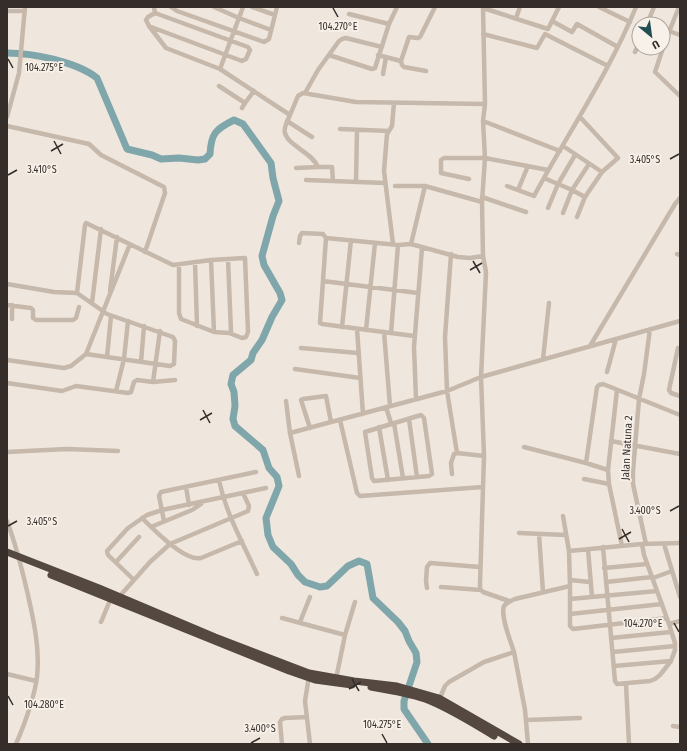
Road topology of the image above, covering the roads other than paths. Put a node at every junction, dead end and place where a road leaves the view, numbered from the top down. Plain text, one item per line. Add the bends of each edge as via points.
1 (154, 7) edge
2 (171, 7) edge
3 (214, 7) edge
4 (243, 7) edge
5 (252, 7) edge
6 (277, 7) edge
7 (397, 7) edge
8 (435, 7) edge
9 (483, 7) edge
10 (520, 7) edge
11 (559, 7) edge
12 (600, 7) edge
13 (636, 7) edge
14 (679, 7) edge
15 (25, 9) edge
16 (7, 11) edge
17 (155, 13) junction
18 (349, 14) dead end
19 (275, 15) junction
20 (239, 18) junction
21 (516, 18) junction
22 (552, 21) junction
23 (630, 22) junction
24 (389, 24) junction
25 (149, 26) junction
26 (671, 26) edge
27 (271, 30) junction
28 (234, 31) junction
29 (547, 32) junction
30 (483, 34) junction
31 (230, 40) junction
32 (382, 47) junction
33 (618, 47) junction
34 (225, 54) junction
35 (329, 55) junction
36 (378, 55) junction
37 (660, 56) edge
38 (386, 57) junction
39 (401, 61) junction
40 (608, 66) junction
41 (220, 69) junction
42 (426, 71) dead end
43 (383, 74) dead end
44 (219, 86) dead end
45 (254, 91) junction
46 (305, 93) junction
47 (680, 96) edge
48 (245, 103) junction
49 (394, 103) junction
50 (485, 104) junction
51 (242, 108) dead end
52 (290, 115) junction
53 (7, 117) edge
54 (580, 117) junction
55 (287, 121) junction
56 (483, 121) junction
57 (7, 126) edge
58 (340, 129) dead end
59 (357, 130) junction
60 (389, 131) junction
61 (312, 137) dead end
62 (563, 146) junction
63 (560, 151) junction
64 (575, 155) junction
65 (485, 158) junction
66 (589, 164) junction
67 (528, 166) junction
68 (318, 167) junction
69 (296, 168) dead end
70 (548, 170) junction
71 (602, 172) junction
72 (544, 178) junction
73 (469, 179) dead end
74 (306, 180) dead end
75 (333, 181) junction
76 (356, 182) junction
77 (385, 183) junction
78 (558, 184) junction
79 (395, 186) dead end
80 (425, 186) junction
81 (507, 186) dead end
82 (518, 190) junction
83 (572, 190) junction
84 (585, 198) junction
85 (680, 198) edge
86 (482, 199) junction
87 (548, 208) dead end
88 (526, 212) dead end
89 (563, 213) dead end
90 (578, 217) dead end
91 (101, 229) junction
92 (117, 237) junction
93 (326, 238) junction
94 (351, 240) junction
95 (299, 243) dead end
96 (375, 243) junction
97 (130, 244) junction
98 (392, 244) junction
99 (411, 244) junction
100 (398, 245) junction
101 (422, 248) junction
102 (145, 252) junction
103 (451, 254) junction
104 (483, 256) junction
105 (228, 259) junction
106 (211, 260) junction
107 (195, 262) junction
108 (179, 265) junction
109 (323, 281) junction
110 (7, 284) edge
111 (347, 284) junction
112 (370, 286) junction
113 (395, 289) junction
114 (77, 293) junction
115 (418, 293) junction
116 (110, 298) junction
117 (92, 303) junction
118 (549, 303) dead end
119 (10, 305) edge
120 (79, 307) dead end
121 (103, 312) junction
122 (111, 316) junction
123 (12, 319) dead end
124 (128, 321) junction
125 (680, 321) edge
126 (144, 326) junction
127 (197, 326) junction
128 (342, 327) junction
129 (357, 329) junction
130 (650, 329) junction
131 (366, 330) junction
132 (160, 332) junction
133 (214, 332) junction
134 (384, 332) junction
135 (229, 333) junction
136 (391, 333) junction
137 (414, 336) junction
138 (616, 339) junction
139 (590, 346) junction
140 (301, 348) dead end
141 (678, 348) dead end
142 (358, 353) junction
143 (86, 354) junction
144 (108, 357) junction
145 (124, 359) junction
146 (543, 359) junction
147 (7, 360) edge
148 (141, 362) junction
149 (156, 364) junction
150 (295, 369) dead end
151 (608, 372) dead end
152 (481, 377) junction
153 (360, 378) junction
154 (175, 380) dead end
155 (153, 382) junction
156 (7, 383) edge
157 (617, 390) junction
158 (116, 391) junction
159 (447, 391) junction
160 (680, 396) edge
161 (416, 399) junction
162 (639, 399) junction
163 (286, 401) dead end
164 (388, 407) junction
165 (363, 414) junction
166 (680, 415) edge
167 (409, 419) junction
168 (340, 420) junction
169 (331, 422) junction
170 (392, 423) junction
171 (379, 427) junction
172 (310, 428) junction
173 (290, 433) junction
174 (611, 441) junction
175 (634, 446) junction
176 (524, 447) dead end
177 (118, 451) dead end
178 (7, 452) edge
179 (457, 453) junction
180 (680, 454) edge
181 (484, 456) junction
182 (586, 463) junction
183 (608, 470) junction
184 (256, 472) dead end
185 (452, 474) dead end
186 (299, 476) dead end
187 (417, 477) junction
188 (403, 478) junction
189 (584, 479) dead end
190 (219, 480) junction
191 (388, 480) junction
192 (609, 484) junction
193 (186, 487) junction
194 (483, 487) junction
195 (266, 488) dead end
196 (243, 493) junction
197 (223, 498) junction
198 (202, 502) junction
199 (189, 505) junction
200 (162, 510) junction
201 (563, 516) dead end
202 (142, 518) junction
203 (231, 519) junction
204 (7, 521) edge
205 (164, 521) junction
206 (151, 527) junction
207 (519, 533) dead end
208 (539, 534) junction
209 (566, 535) junction
210 (138, 537) dead end
211 (242, 541) junction
212 (680, 543) edge
213 (170, 544) junction
214 (644, 544) junction
215 (664, 544) junction
216 (622, 546) junction
217 (603, 547) junction
218 (588, 549) junction
219 (569, 551) junction
220 (7, 552) edge
221 (7, 556) edge
222 (20, 560) junction
223 (116, 562) junction
224 (647, 564) junction
225 (480, 567) junction
226 (604, 568) junction
227 (672, 571) junction
228 (257, 574) dead end
229 (652, 578) junction
230 (134, 580) junction
231 (570, 580) junction
232 (590, 582) junction
233 (606, 582) junction
234 (570, 586) junction
235 (441, 587) dead end
236 (427, 588) dead end
237 (481, 590) junction
238 (657, 591) junction
239 (543, 592) junction
240 (607, 596) junction
241 (115, 597) junction
242 (310, 597) dead end
243 (592, 597) junction
244 (680, 597) edge
245 (570, 598) junction
246 (509, 601) junction
247 (355, 602) dead end
248 (662, 604) junction
249 (608, 610) junction
250 (570, 614) junction
251 (282, 618) dead end
252 (667, 618) junction
253 (680, 621) edge
254 (101, 622) dead end
255 (300, 622) junction
256 (609, 624) junction
257 (669, 624) junction
258 (671, 632) junction
259 (345, 635) junction
260 (610, 638) junction
261 (675, 646) junction
262 (514, 652) junction
263 (612, 652) junction
264 (670, 661) junction
265 (614, 666) junction
266 (7, 674) edge
267 (309, 676) junction
268 (336, 680) junction
269 (36, 681) junction
270 (626, 684) junction
271 (438, 701) junction
272 (307, 717) junction
273 (580, 718) dead end
274 (527, 720) junction
275 (673, 726) dead end
276 (680, 727) edge
277 (16, 744) edge
278 (282, 744) edge
279 (310, 744) edge
280 (511, 744) edge
281 (519, 744) edge
282 (528, 744) edge
283 (630, 744) edge

1 - 17 street
2 - 28 street
3 - 20 street
4 - 20 street
5 - 19 street
6 - 19 street
7 - 24 street
8 - 39 street via 420,37 409,37
9 - 21 street
9 - 30 street
10 - 21 street
11 - 22 street
12 - 23 street
13 - 23 street
14 - 26 street
15 - 16 street
15 - 53 street via 18,79
17 - 25 street via 146,18
17 - 31 street
18 - 24 street
19 - 27 street
20 - 27 street
20 - 28 street
21 - 29 street
22 - 29 street
22 - 33 street via 572,32 577,24
23 - 33 street
24 - 32 street
25 - 34 street
25 - 41 street via 166,48
27 - 28 street via 269,39 264,42
28 - 31 street
29 - 30 street via 537,48
29 - 40 street
30 - 50 street
31 - 34 street
31 - 34 street via 250,50 243,61
32 - 35 street via 344,38
32 - 36 street
33 - 40 street
34 - 41 street
35 - 36 street via 372,69
35 - 46 street
36 - 38 street
37 - 47 street via 655,72
38 - 39 street
38 - 43 street
39 - 42 street via 404,67
40 - 54 street
41 - 45 street
44 - 48 street
45 - 48 street
45 - 52 street
46 - 49 street via 356,102
46 - 52 street via 298,96
48 - 51 street
49 - 50 street
49 - 60 street via 392,126
50 - 56 street
52 - 55 street
54 - 62 street
54 - 71 street via 618,157
55 - 61 street
55 - 68 street via 285,134 313,158
56 - 63 street
56 - 65 street
57 - 102 street via 89,144 101,155 164,187 165,193
58 - 59 street
59 - 60 street
59 - 76 street
60 - 77 street via 385,156
62 - 63 street
62 - 64 street
63 - 70 street
64 - 66 street
64 - 78 street
65 - 67 street
65 - 73 street via 441,160 441,173
65 - 86 street
66 - 71 street
66 - 83 street
67 - 70 street
67 - 82 street
68 - 69 street
68 - 75 street via 332,167
70 - 72 street
71 - 84 street
72 - 78 street
72 - 82 street via 534,196
74 - 75 street
75 - 76 street
76 - 77 street
77 - 98 street
78 - 83 street
78 - 87 street
79 - 80 street
80 - 86 street
80 - 99 street
81 - 82 street
83 - 84 street
83 - 89 street
84 - 90 street
85 - 139 street
86 - 88 street
86 - 104 street
91 - 92 street
91 - 114 street via 85,224
91 - 117 street
92 - 97 street
92 - 116 street
93 - 94 street
93 - 95 street via 323,234 302,233
93 - 109 street
94 - 96 street
94 - 111 street
96 - 98 street
96 - 112 street
97 - 102 street
97 - 116 street
98 - 100 street
99 - 100 street
99 - 101 street
100 - 113 street
101 - 103 street
101 - 115 street
102 - 108 street via 170,264
103 - 104 street via 467,258
103 - 159 street via 444,330
104 - 152 street via 486,272
105 - 106 street
105 - 135 street via 231,331
105 - 135 street via 245,258 248,332 246,337 242,338
106 - 107 street
106 - 133 street
107 - 108 street
107 - 127 street
108 - 127 street via 180,317 182,321
109 - 111 street
109 - 128 street via 320,323
110 - 114 street
111 - 112 street
111 - 128 street
112 - 113 street
112 - 131 street
113 - 115 street
113 - 136 street
114 - 117 street
115 - 137 street
116 - 121 street
117 - 121 street
118 - 146 street
119 - 120 street via 31,308 36,320 73,320
119 - 123 street
121 - 122 street
121 - 143 street
122 - 124 street
122 - 144 street
124 - 126 street
124 - 145 street
125 - 130 street
126 - 132 street
126 - 148 street
127 - 133 street
128 - 129 street
129 - 131 street
129 - 142 street
130 - 138 street
130 - 162 street, Jalan Natuna 2
131 - 134 street
132 - 149 street
132 - 149 street via 175,340 174,362 170,366
133 - 135 street
134 - 136 street
134 - 164 street
136 - 137 street
137 - 161 street
138 - 139 street
138 - 151 street
139 - 146 street
140 - 142 street
141 - 160 street via 669,390
142 - 153 street
143 - 144 street
143 - 147 street via 71,366 64,368
144 - 145 street
145 - 148 street
145 - 158 street
146 - 152 street
148 - 149 street
149 - 155 street
150 - 153 street
152 - 159 street
152 - 181 street
153 - 165 street
154 - 155 street
155 - 158 street via 138,380 129,393
156 - 158 street via 62,390 76,386
157 - 162 street
157 - 174 street
157 - 182 street via 603,384 597,387
159 - 161 street
159 - 179 street
161 - 164 street
162 - 166 street
162 - 175 street, Jalan Natuna 2
163 - 173 street
164 - 165 street
164 - 170 street
165 - 168 street
167 - 170 street
167 - 187 street
167 - 187 street via 423,416 432,472 430,475
168 - 169 street
168 - 194 street via 357,493 360,496
169 - 172 street
169 - 172 street via 326,396 303,399 301,400
170 - 171 street
170 - 188 street
171 - 191 street
171 - 191 street via 366,431 364,435 373,480
172 - 173 street
173 - 186 street
174 - 175 street
174 - 183 street
175 - 180 street
175 - 214 street, Jalan Natuna 2 via 632,478
176 - 182 street
177 - 178 street via 67,449
179 - 181 street
179 - 185 street via 451,463
181 - 194 street
182 - 183 street
183 - 192 street
184 - 190 street
187 - 188 street
188 - 191 street
189 - 192 street
190 - 193 street
190 - 197 street
192 - 216 street
193 - 199 street
193 - 200 street via 160,493
194 - 225 street
195 - 196 street
196 - 197 street
196 - 203 street via 249,510
197 - 198 street
197 - 203 street
198 - 199 street
198 - 205 street via 192,510
199 - 200 street
200 - 202 street
200 - 205 street
201 - 209 street
202 - 206 street
202 - 223 street via 128,528 108,550 107,553
203 - 211 street
203 - 213 street
204 - 222 street
205 - 206 street
206 - 213 street
207 - 208 street
208 - 209 street
208 - 239 street
209 - 219 street
210 - 223 street
211 - 213 street via 199,558 194,558
211 - 228 street
212 - 215 street
213 - 230 street
214 - 215 street
214 - 216 street
214 - 224 street, Jalan Natuna 2
215 - 227 street
216 - 217 street
217 - 218 street
217 - 226 street
218 - 219 street
218 - 232 street
219 - 231 street
220 - 222 highway
221 - 222 highway
222 - 241 highway
222 - 269 street via 36,630
223 - 230 street
224 - 226 street
224 - 229 street, Jalan Natuna 2
225 - 236 street via 430,563 427,567
225 - 237 street
226 - 233 street
227 - 229 street
227 - 244 street
229 - 233 street
229 - 238 street, Jalan Natuna 2
230 - 241 street
231 - 232 street
231 - 234 street
232 - 243 street
233 - 240 street
234 - 239 street
234 - 245 street
235 - 237 street
237 - 246 street
238 - 240 street
238 - 248 street, Jalan Natuna 2
239 - 246 street
240 - 243 street
240 - 249 street
241 - 254 street
241 - 267 highway
242 - 255 street
243 - 245 street
245 - 250 street
246 - 262 street via 503,612
247 - 259 street
248 - 249 street
248 - 252 street, Jalan Natuna 2
249 - 250 street
249 - 256 street
250 - 256 street via 572,629
251 - 255 street
252 - 256 street
252 - 257 street, Jalan Natuna 2
253 - 257 street
255 - 259 street
256 - 260 street
257 - 258 street, Jalan Natuna 2
258 - 260 street
258 - 261 street, Jalan Natuna 2
259 - 268 street
260 - 263 street
261 - 263 street
261 - 264 street
262 - 271 street via 484,662 450,682 445,686
262 - 274 street
263 - 265 street
264 - 265 street
264 - 270 street via 655,679
265 - 270 street via 616,683
266 - 269 street
267 - 268 highway
267 - 272 street
268 - 271 highway via 397,689
269 - 277 street
270 - 283 street
271 - 280 highway
271 - 281 highway
272 - 278 street via 282,719
272 - 279 street
273 - 274 street
274 - 282 street
275 - 276 street

